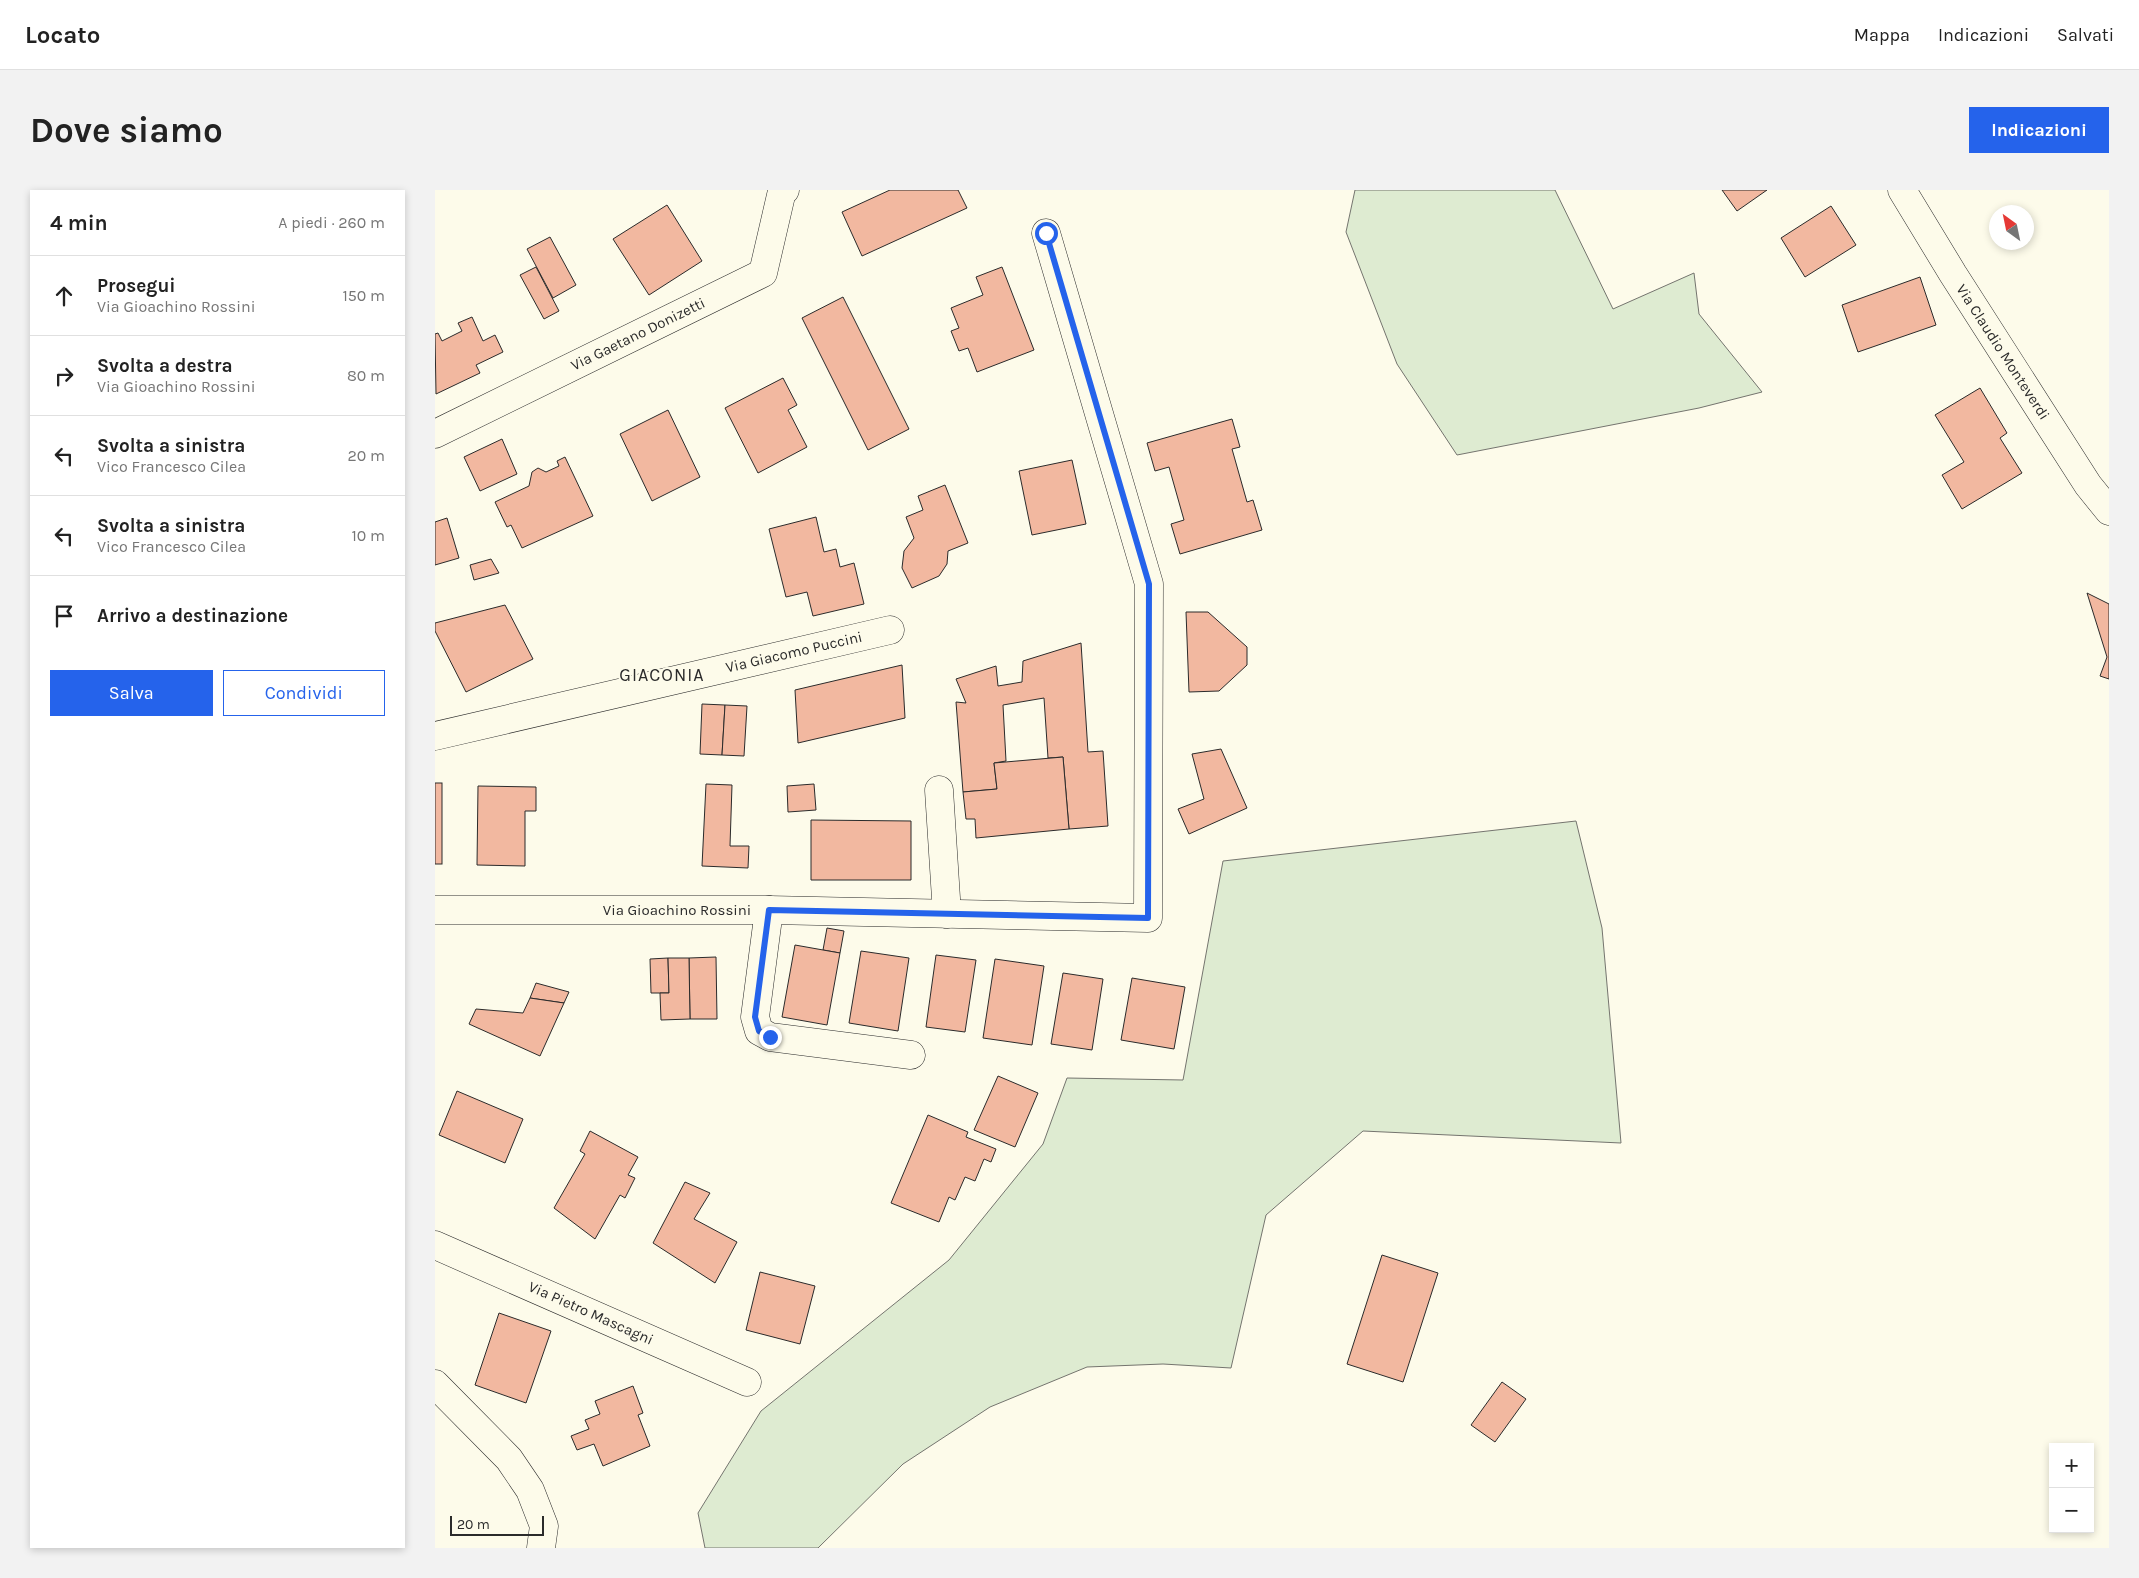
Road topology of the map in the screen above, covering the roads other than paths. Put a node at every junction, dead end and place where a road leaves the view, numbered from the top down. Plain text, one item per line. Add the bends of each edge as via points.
1 (785, 190) edge
2 (1902, 190) edge
3 (1046, 233) dead end
4 (435, 434) edge
5 (2109, 511) edge
6 (889, 630) dead end
7 (435, 736) edge
8 (939, 790) dead end
9 (435, 910) edge
10 (769, 910) junction
11 (947, 914) junction
12 (911, 1055) dead end
13 (435, 1245) edge
14 (747, 1382) dead end
15 (435, 1384) edge
16 (541, 1548) edge

1 - 4 street, Via Gaetano Donizetti via 782,191 763,273
2 - 5 street, Via Claudio Monteverdi via 2088,485
3 - 11 street, Via Gioachino Rossini via 1149,584 1148,918
6 - 7 street, Via Giacomo Puccini
8 - 11 street
9 - 10 street, Via Gioachino Rossini
10 - 11 street, Via Gioachino Rossini
10 - 12 street via 755,1017 759,1031 770,1037
13 - 14 street, Via Pietro Mascagni
15 - 16 street via 509,1459 530,1490 544,1526

